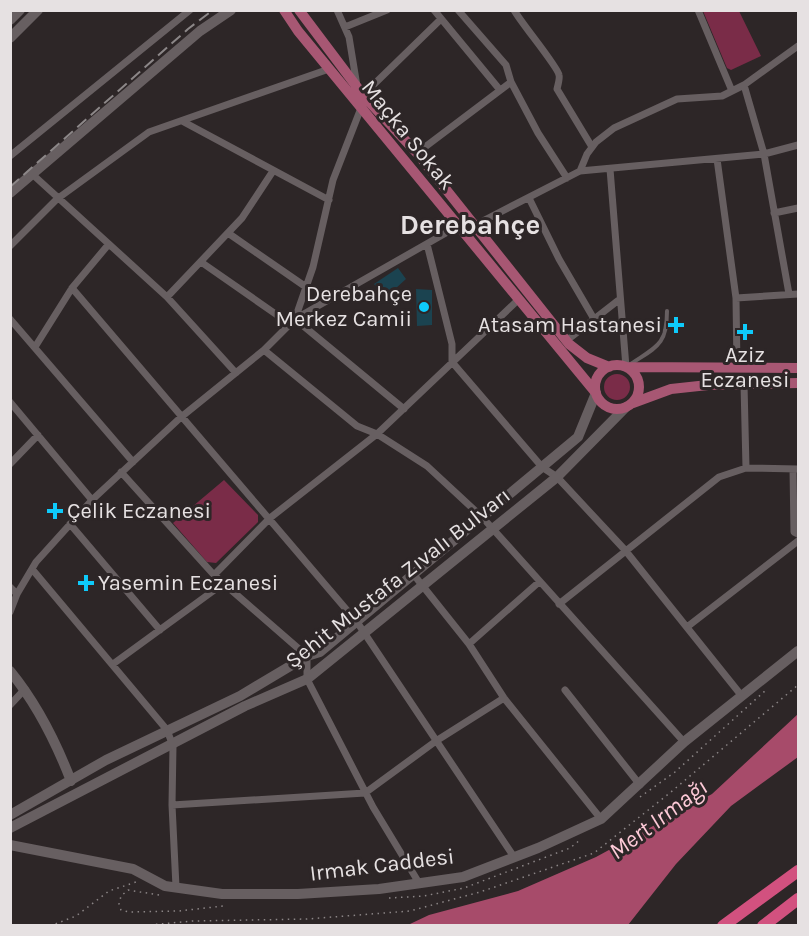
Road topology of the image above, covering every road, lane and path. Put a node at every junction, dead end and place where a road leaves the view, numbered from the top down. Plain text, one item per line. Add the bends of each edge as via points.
1 (20, 10) edge
2 (38, 10) edge
3 (190, 10) edge
4 (231, 10) edge
5 (284, 10) edge
6 (299, 10) edge
7 (337, 10) edge
8 (387, 10) edge
9 (434, 10) edge
10 (458, 10) edge
11 (514, 10) edge
12 (698, 10) edge
13 (441, 19) junction
14 (10, 20) edge
15 (345, 27) junction
16 (10, 38) edge
17 (798, 46) edge
18 (329, 69) junction
19 (511, 82) junction
20 (744, 86) junction
21 (500, 90) junction
22 (732, 91) junction
23 (360, 92) junction
24 (361, 108) junction
25 (182, 121) junction
26 (798, 145) edge
27 (592, 147) junction
28 (417, 153) junction
29 (764, 154) junction
30 (10, 156) edge
31 (717, 159) junction
32 (610, 169) junction
33 (273, 171) junction
34 (580, 171) junction
35 (31, 173) junction
36 (567, 178) junction
37 (10, 193) edge
38 (529, 198) junction
39 (57, 199) junction
40 (328, 200) junction
41 (798, 208) edge
42 (774, 213) junction
43 (475, 225) junction
44 (458, 226) junction
45 (228, 233) junction
46 (108, 244) junction
47 (427, 244) junction
48 (10, 246) edge
49 (201, 262) junction
50 (306, 287) junction
51 (72, 288) junction
52 (789, 294) junction
53 (798, 294) edge
54 (166, 297) junction
55 (736, 298) junction
56 (620, 299) junction
57 (518, 300) junction
58 (667, 311) dead end
59 (10, 319) edge
60 (594, 319) junction
61 (293, 321) junction
62 (566, 341) junction
63 (35, 347) junction
64 (264, 350) junction
65 (452, 362) junction
66 (609, 367) junction
67 (626, 367) junction
68 (737, 368) junction
69 (798, 368) edge
70 (236, 373) junction
71 (798, 383) edge
72 (744, 384) junction
73 (596, 393) junction
74 (10, 402) edge
75 (629, 405) junction
76 (404, 409) junction
77 (180, 418) junction
78 (377, 434) junction
79 (38, 435) junction
80 (133, 462) junction
81 (10, 464) edge
82 (542, 467) junction
83 (746, 468) junction
84 (796, 469) edge
85 (121, 472) junction
86 (557, 477) junction
87 (92, 500) junction
88 (270, 518) junction
89 (483, 518) junction
90 (70, 524) junction
91 (491, 528) junction
92 (798, 534) edge
93 (798, 541) edge
94 (625, 550) junction
95 (32, 569) junction
96 (214, 575) junction
97 (414, 575) junction
98 (539, 582) junction
99 (224, 583) junction
100 (423, 584) junction
101 (10, 587) edge
102 (17, 594) junction
103 (559, 603) junction
104 (10, 612) edge
105 (357, 622) junction
106 (687, 627) junction
107 (160, 630) junction
108 (365, 634) junction
109 (469, 644) junction
110 (798, 651) edge
111 (307, 656) junction
112 (113, 664) junction
113 (10, 671) edge
114 (307, 680) junction
115 (771, 685) dead end
116 (798, 685) edge
117 (25, 689) junction
118 (565, 690) dead end
119 (741, 694) junction
120 (504, 698) junction
121 (10, 705) edge
122 (168, 730) junction
123 (436, 741) junction
124 (684, 742) junction
125 (173, 746) junction
126 (71, 781) junction
127 (640, 785) junction
128 (365, 793) junction
129 (637, 800) dead end
130 (172, 805) junction
131 (10, 815) edge
132 (601, 819) junction
133 (10, 828) edge
134 (579, 841) dead end
135 (10, 845) edge
136 (514, 857) junction
137 (798, 871) edge
138 (149, 878) junction
139 (419, 883) junction
140 (176, 887) junction
141 (163, 895) dead end
142 (389, 898) dead end
143 (798, 899) edge
144 (223, 906) dead end
145 (50, 926) edge
146 (138, 926) edge
147 (723, 926) edge
148 (763, 926) edge

1 - 14 main road
2 - 16 main road
3 - 30 street
4 - 35 main road via 200,31
5 - 18 main road, Maçka Sokak
6 - 23 main road, Maçka Sokak
7 - 15 street
8 - 15 street
9 - 13 street
10 - 19 street via 506,65
11 - 27 street via 555,66 560,75 557,89
12 - 22 street
13 - 21 street
13 - 23 street
15 - 23 street
17 - 20 street
18 - 24 main road, Maçka Sokak
18 - 25 street
19 - 21 street
19 - 36 street
20 - 22 street
20 - 29 street
21 - 28 street
22 - 27 street via 722,96 677,99 614,128
23 - 28 main road, Maçka Sokak
24 - 40 street
24 - 44 main road, Maçka Sokak
25 - 33 street
25 - 39 street via 149,132
26 - 29 street
27 - 34 street
28 - 43 main road, Maçka Sokak
29 - 31 street
29 - 42 street
31 - 32 street
31 - 55 street
32 - 34 street
32 - 56 street
33 - 40 street
33 - 45 street
34 - 36 street
35 - 37 main road
35 - 39 street
36 - 38 street
38 - 43 street
38 - 60 street
39 - 46 street
39 - 48 street
40 - 50 street
41 - 42 street
42 - 52 street
43 - 62 main road, Maçka Sokak
44 - 47 street
44 - 57 main road, Maçka Sokak
45 - 49 street
45 - 50 street
46 - 51 street
46 - 54 street
47 - 61 street
47 - 65 street via 452,344
49 - 54 street
49 - 61 street
50 - 61 street
51 - 63 street
51 - 77 street
52 - 53 street
52 - 55 street
54 - 70 street
55 - 68 street
56 - 60 street
56 - 67 street
57 - 65 street
57 - 73 main road, Maçka Sokak
58 - 67 lane via 667,331 662,343
59 - 63 street
60 - 62 street
61 - 64 street
61 - 76 street
62 - 66 main road, Maçka Sokak via 587,358
63 - 80 street
64 - 70 street
64 - 78 street via 357,426
65 - 76 street
65 - 82 street
66 - 67 main road
66 - 73 main road via 596,381
67 - 68 main road
67 - 75 main road via 639,383 637,397
68 - 69 main road
70 - 77 street
71 - 72 main road, Şehit Mustafa Zıvalı Bulvarı
72 - 75 main road, Şehit Mustafa Zıvalı Bulvarı via 671,389
72 - 83 street
73 - 75 main road via 605,405 619,409
73 - 82 main road, Şehit Mustafa Zıvalı Bulvarı via 578,437
74 - 79 street
75 - 86 main road, Şehit Mustafa Zıvalı Bulvarı
76 - 78 street
77 - 80 street
77 - 88 street
78 - 88 street
78 - 89 street via 427,466
79 - 81 street
79 - 87 street
80 - 85 street
82 - 86 street
82 - 89 main road, Şehit Mustafa Zıvalı Bulvarı
83 - 84 street
83 - 94 street via 719,477
84 - 92 street via 794,532
85 - 87 street
85 - 96 street
86 - 91 main road, Şehit Mustafa Zıvalı Bulvarı
86 - 94 street
87 - 90 street
88 - 96 street
88 - 105 street
89 - 91 street
89 - 97 main road, Şehit Mustafa Zıvalı Bulvarı
90 - 95 street
90 - 107 street
91 - 98 street
91 - 100 main road, Şehit Mustafa Zıvalı Bulvarı
93 - 106 street
94 - 103 street
94 - 106 street
95 - 102 street
95 - 112 street
96 - 99 street
97 - 100 street
97 - 105 main road, Şehit Mustafa Zıvalı Bulvarı
98 - 103 street
98 - 109 street
99 - 107 street
99 - 111 street
100 - 108 main road, Şehit Mustafa Zıvalı Bulvarı
100 - 109 street
101 - 102 street
102 - 104 street
103 - 124 street
105 - 108 street
105 - 111 main road, Şehit Mustafa Zıvalı Bulvarı via 320,652
106 - 119 street
107 - 112 street
108 - 114 main road, Şehit Mustafa Zıvalı Bulvarı
108 - 123 street
109 - 120 street
110 - 119 main road, Irmak Caddesi
111 - 114 street
111 - 122 main road, Şehit Mustafa Zıvalı Bulvarı via 240,696
112 - 122 street
113 - 117 main road
114 - 125 main road, Şehit Mustafa Zıvalı Bulvarı via 245,706
114 - 128 street
115 - 129 path via 675,772
116 - 146 path via 594,852 480,892 410,911
117 - 121 street
117 - 126 main road via 57,745
118 - 127 street
119 - 124 main road, Irmak Caddesi
120 - 123 street
120 - 132 street
122 - 125 street
122 - 126 main road, Şehit Mustafa Zıvalı Bulvarı
123 - 128 street
123 - 136 street
124 - 127 main road, Irmak Caddesi
125 - 130 street
125 - 133 main road, Şehit Mustafa Zıvalı Bulvarı
126 - 131 main road, Şehit Mustafa Zıvalı Bulvarı
127 - 132 main road, Irmak Caddesi
128 - 130 street
128 - 139 street
130 - 140 street
132 - 136 main road, Irmak Caddesi
134 - 142 path via 570,848 464,888
135 - 138 main road, Irmak Caddesi via 133,869
136 - 139 main road, Irmak Caddesi via 463,877
137 - 147 highway
138 - 140 main road, Irmak Caddesi
138 - 145 path via 109,891 76,916
139 - 140 main road, Irmak Caddesi via 298,894 222,894
141 - 144 path via 128,891 120,896 119,904 121,910 129,912
143 - 148 highway

